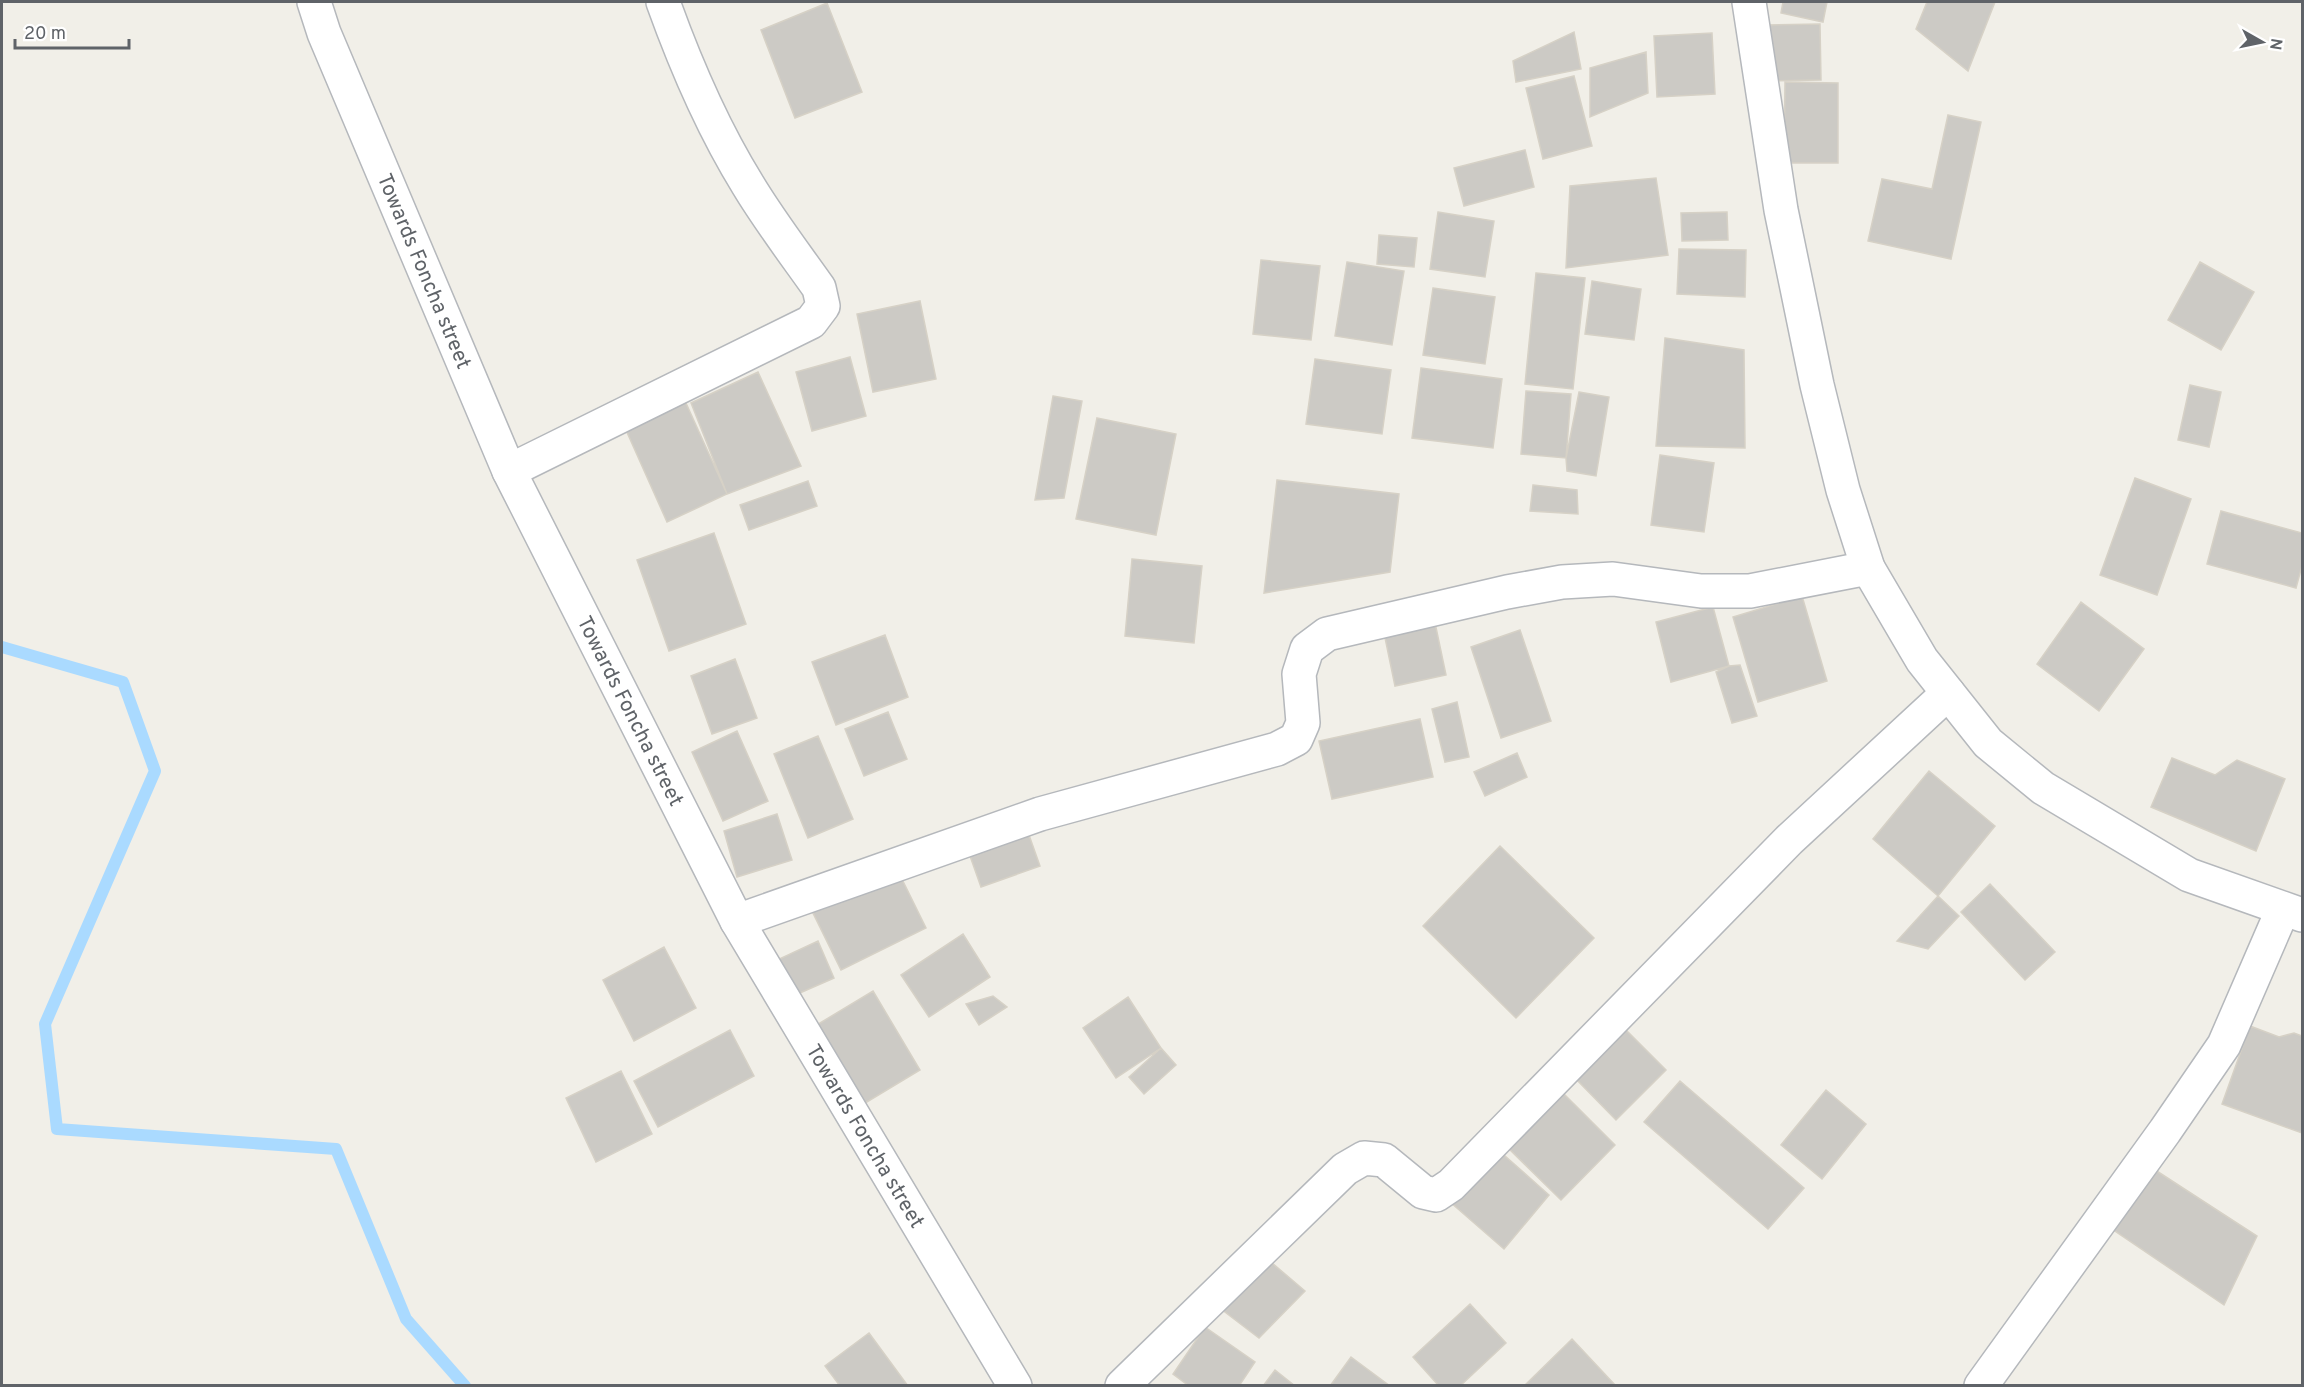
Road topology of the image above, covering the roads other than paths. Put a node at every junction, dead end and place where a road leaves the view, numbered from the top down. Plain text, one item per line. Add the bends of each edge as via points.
1 (314, 2) edge
2 (663, 2) edge
3 (1749, 2) edge
4 (509, 471) junction
5 (1868, 568) junction
6 (1948, 693) junction
7 (2293, 912) edge
8 (737, 921) junction
9 (1014, 1386) edge
10 (1122, 1386) edge
11 (1981, 1386) edge

1 - 4 street, Towards Foncha street
2 - 4 street via 712,122 748,186 819,288 823,306 812,322
3 - 5 street via 1781,210 1817,385 1843,490
4 - 8 street, Towards Foncha street
5 - 6 street via 1922,660
5 - 8 street via 1750,591 1701,591 1613,579 1562,582 1328,634 1307,650 1299,674 1303,723 1296,739 1277,749 1040,814
6 - 7 street via 1988,743 2043,788 2189,875
6 - 10 street via 1789,840 1451,1185 1436,1195 1423,1192 1384,1160 1364,1158 1345,1169
7 - 11 street via 2224,1045
8 - 9 street, Towards Foncha street

